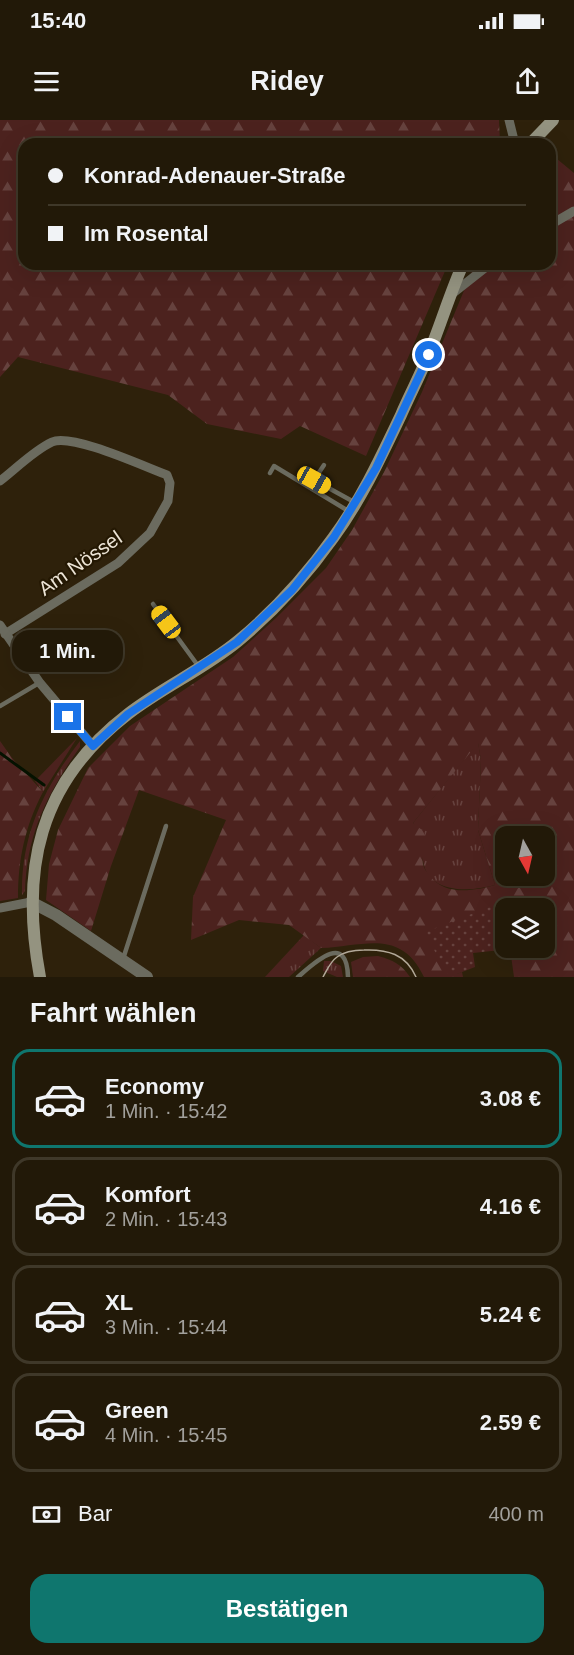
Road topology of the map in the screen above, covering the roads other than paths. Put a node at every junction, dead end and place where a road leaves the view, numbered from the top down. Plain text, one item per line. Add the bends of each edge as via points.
1 (509, 120) edge
2 (552, 120) edge
3 (514, 138) edge
4 (536, 138) edge
5 (574, 211) edge
6 (556, 222) edge
7 (461, 270) edge
8 (482, 270) edge
9 (450, 296) junction
10 (324, 465) dead end
11 (270, 473) dead end
12 (0, 481) edge
13 (352, 507) junction
14 (153, 604) dead end
15 (0, 625) edge
16 (5, 634) junction
17 (199, 667) junction
18 (40, 683) junction
19 (0, 706) edge
20 (93, 746) junction
21 (166, 826) dead end
22 (32, 902) junction
23 (0, 908) edge
24 (122, 961) junction
25 (40, 977) edge
26 (147, 977) edge
27 (298, 977) edge
28 (348, 977) edge

1 - 3 street
2 - 4 main road
5 - 6 street
7 - 9 main road
8 - 9 street
9 - 13 main road via 429,355 376,468
10 - 13 lane via 314,480
11 - 13 lane via 274,466
12 - 16 street, Am Nössel via 55,440 82,443 167,476 170,483 168,501 150,533 118,563
13 - 17 main road via 292,590 237,642
14 - 17 lane
15 - 16 street
16 - 18 street
17 - 20 main road via 128,714
18 - 19 lane
18 - 20 street
20 - 22 main road via 75,768 48,816 36,857
21 - 24 lane
22 - 23 street
22 - 24 street
22 - 25 main road
24 - 26 street
27 - 28 lane via 322,955 332,953 345,960

